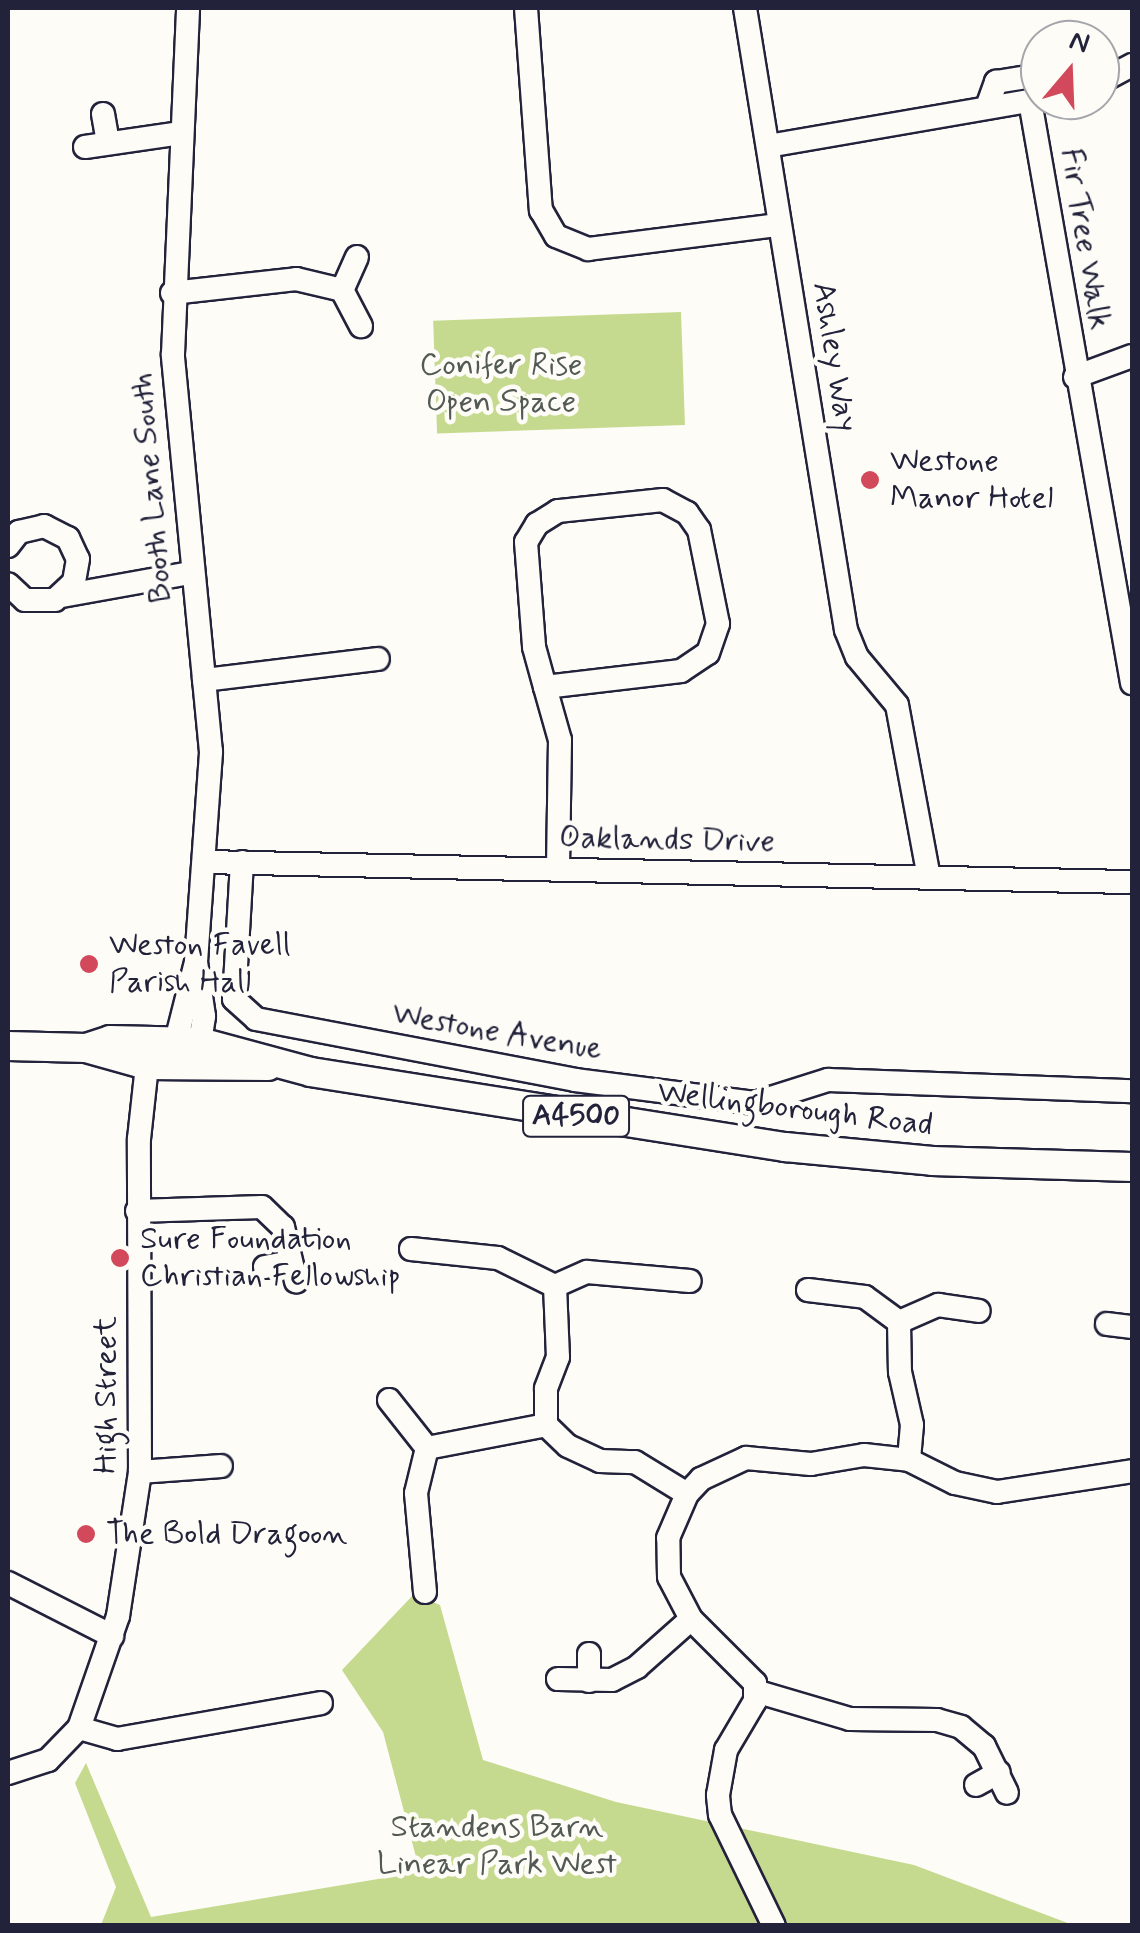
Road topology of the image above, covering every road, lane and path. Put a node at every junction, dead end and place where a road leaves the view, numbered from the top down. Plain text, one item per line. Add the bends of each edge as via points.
1 (188, 8) edge
2 (526, 8) edge
3 (745, 8) edge
4 (1020, 79) edge
5 (1020, 102) edge
6 (987, 107) junction
7 (103, 114) dead end
8 (1038, 120) edge
9 (181, 133) junction
10 (108, 142) junction
11 (768, 146) junction
12 (85, 147) dead end
13 (779, 226) junction
14 (357, 257) dead end
15 (342, 290) junction
16 (172, 293) junction
17 (361, 326) dead end
18 (1132, 356) edge
19 (1075, 377) junction
20 (8, 546) edge
21 (190, 573) junction
22 (8, 584) edge
23 (62, 596) junction
24 (378, 659) dead end
25 (204, 680) junction
26 (1132, 683) edge
27 (545, 687) junction
28 (204, 862) junction
29 (242, 862) junction
30 (558, 870) junction
31 (929, 878) junction
32 (1131, 883) edge
33 (8, 1046) edge
34 (86, 1048) junction
35 (187, 1049) junction
36 (147, 1065) junction
37 (1132, 1091) edge
38 (1132, 1167) edge
39 (137, 1211) junction
40 (411, 1250) dead end
41 (641, 1254) dead end
42 (264, 1267) dead end
43 (635, 1278) junction
44 (690, 1282) dead end
45 (556, 1286) junction
46 (808, 1290) dead end
47 (980, 1311) dead end
48 (899, 1322) junction
49 (1107, 1324) dead end
50 (1132, 1327) edge
51 (389, 1400) dead end
52 (546, 1425) junction
53 (428, 1448) junction
54 (909, 1460) junction
55 (221, 1466) dead end
56 (1132, 1471) edge
57 (140, 1472) junction
58 (687, 1494) junction
59 (8, 1583) edge
60 (425, 1592) dead end
61 (691, 1618) junction
62 (112, 1636) junction
63 (589, 1654) dead end
64 (558, 1679) dead end
65 (589, 1681) junction
66 (756, 1691) junction
67 (320, 1703) dead end
68 (79, 1728) junction
69 (8, 1772) edge
70 (976, 1786) dead end
71 (774, 1926) edge

1 - 9 street, Booth Lane South
2 - 13 street via 541,210 556,236 588,249
3 - 11 street, Ashley Way
4 - 6 street via 996,82
5 - 6 street
6 - 11 street
7 - 10 street
8 - 19 street, Fir Tree Walk
9 - 10 street
9 - 16 street, Booth Lane South
10 - 12 street
11 - 13 street, Ashley Way
13 - 31 street, Ashley Way via 846,630 857,657 897,705
14 - 15 street
15 - 16 street via 296,279
15 - 17 street
16 - 21 street, Booth Lane South
18 - 19 street
19 - 26 street, Fir Tree Walk
20 - 23 street via 32,527 68,538 78,572
21 - 23 street
21 - 25 street, Booth Lane South
22 - 23 street via 38,603
24 - 25 street
25 - 28 street, Booth Lane South via 211,764
27 - 27 street via 523,558 537,524 558,510 663,500 687,513 699,530 718,624 708,653 681,671
27 - 30 street via 560,740
28 - 29 street, Oaklands Drive
28 - 35 street, Booth Lane South
29 - 30 street, Oaklands Drive
29 - 37 street, Westone Avenue via 234,999 256,1019 574,1080 755,1103 828,1080
30 - 31 street, Oaklands Drive
31 - 32 street, Oaklands Drive
33 - 34 main road, Wellingborough Road / A4500
34 - 35 main road, Wellingborough Road / A4500 via 110,1040
34 - 36 main road, Wellingborough Road / A4500
35 - 36 main road, Wellingborough Road / A4500
35 - 38 main road, Wellingborough Road / A4500 via 244,1070 275,1065 785,1148
36 - 39 street, High Street
39 - 42 street via 262,1208 283,1227 293,1271
39 - 57 street, High Street
40 - 45 street via 451,1242
41 - 43 street
43 - 44 street
43 - 45 street via 587,1272
45 - 52 street via 558,1357 546,1389
46 - 48 street via 865,1297
47 - 48 street via 938,1305
48 - 54 street via 900,1372 912,1425
49 - 50 street
51 - 53 street
52 - 53 street
52 - 58 street via 568,1446 600,1460 636,1462
53 - 60 street via 416,1493 411,1560
54 - 56 street via 997,1492
54 - 58 street via 864,1456 811,1464 746,1458 709,1474
55 - 57 street
57 - 62 street, High Street
58 - 61 street via 676,1510 666,1554 676,1598
59 - 62 street
61 - 65 street via 637,1668 612,1680
61 - 66 street via 748,1674
62 - 68 street, High Street
63 - 65 street
64 - 65 street
66 - 70 street via 850,1719 936,1720 961,1728 984,1746 1003,1783
66 - 71 street via 726,1750 718,1795 725,1825
67 - 68 street via 116,1738
68 - 69 street, High Street via 48,1760

